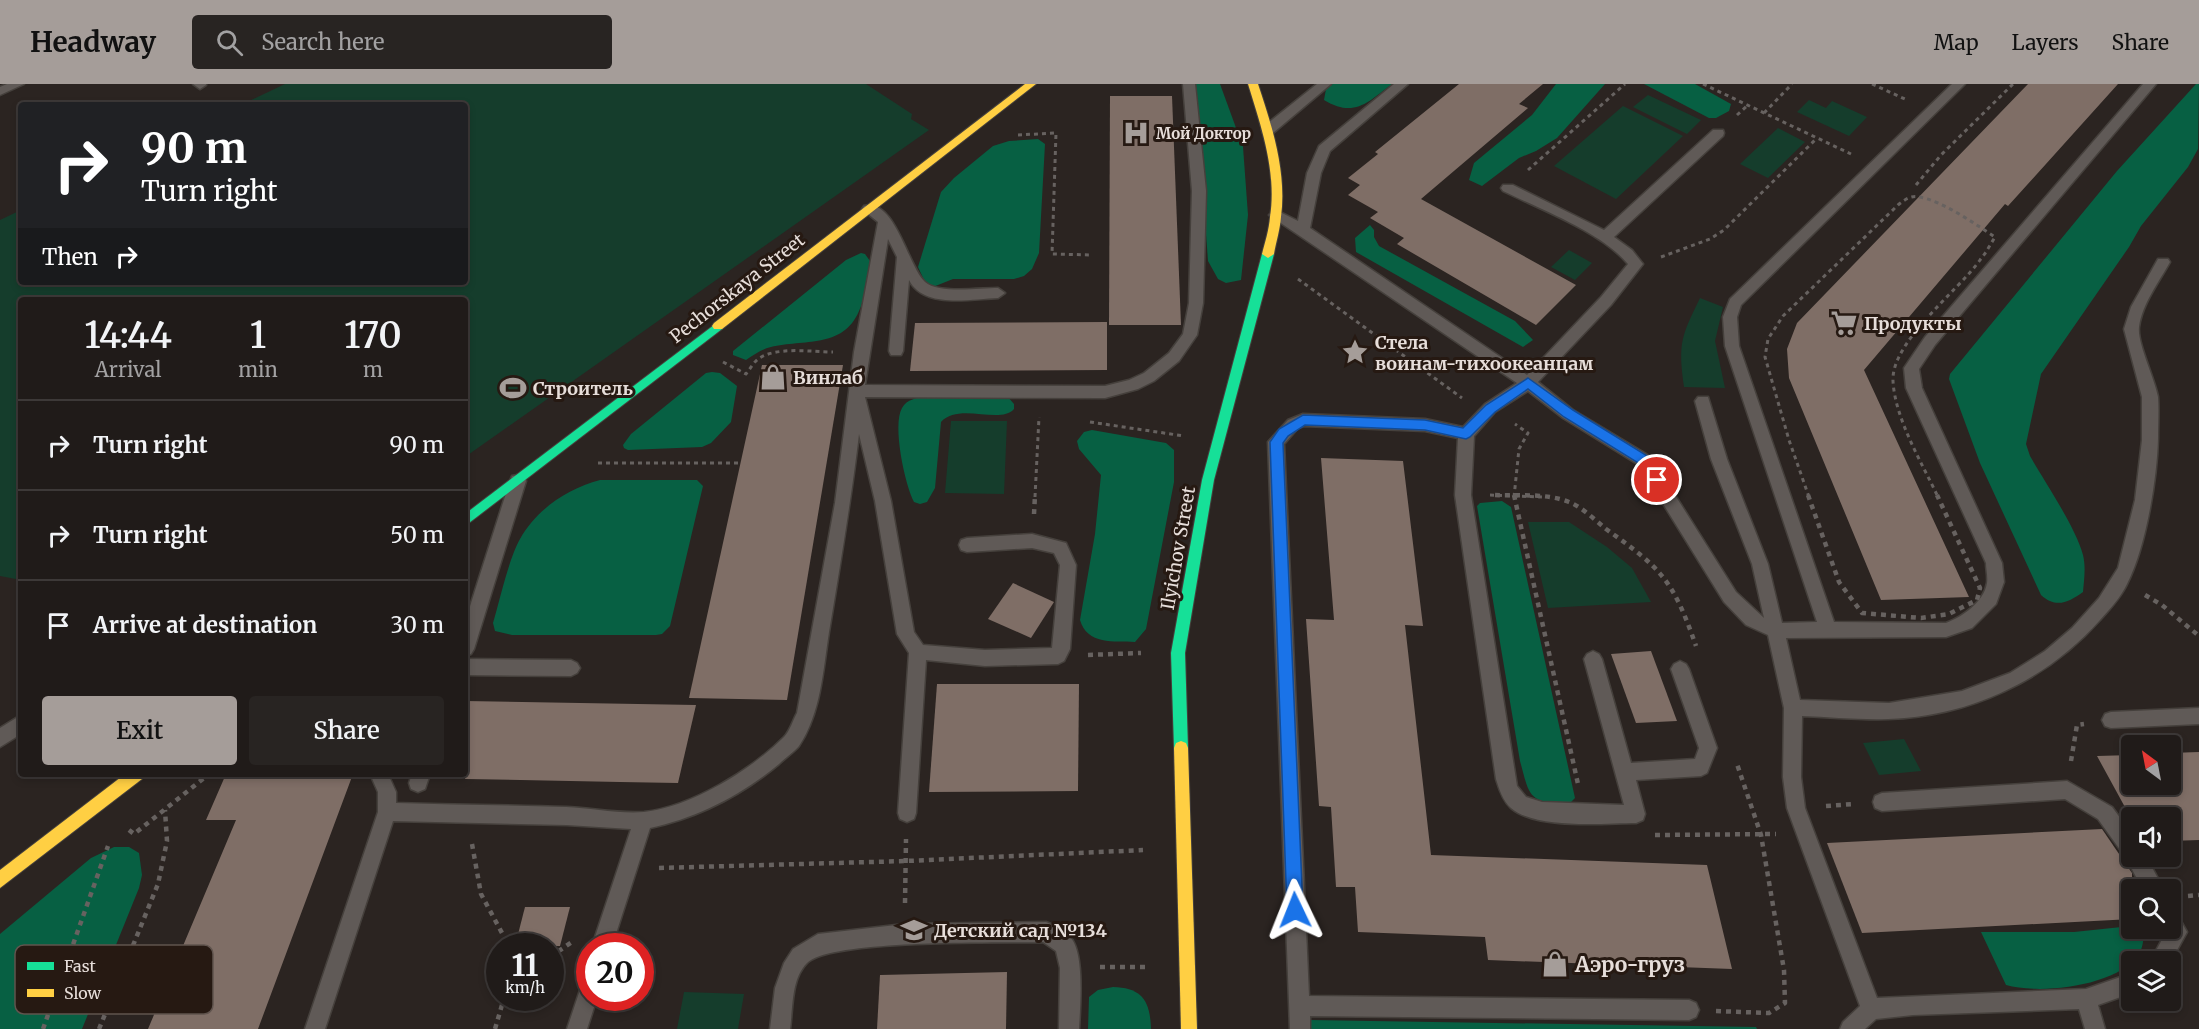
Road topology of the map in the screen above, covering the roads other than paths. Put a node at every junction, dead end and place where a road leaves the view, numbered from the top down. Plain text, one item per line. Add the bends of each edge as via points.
1 (18, 84) edge
2 (1031, 84) edge
3 (1189, 84) edge
4 (1253, 84) edge
5 (1325, 84) edge
6 (1402, 84) edge
7 (1959, 84) edge
8 (2150, 84) edge
9 (0, 91) edge
10 (1268, 130) junction
11 (1718, 133) dead end
12 (1508, 188) road end
13 (869, 209) junction
14 (1276, 215) junction
15 (885, 220) junction
16 (1303, 230) junction
17 (1604, 238) junction
18 (904, 256) junction
19 (2163, 262) dead end
20 (998, 292) dead end
21 (896, 351) dead end
22 (1528, 383) junction
23 (856, 391) junction
24 (1703, 401) dead end
25 (1466, 434) junction
26 (518, 480) junction
27 (468, 519) edge
28 (967, 544) dead end
29 (1828, 629) junction
30 (1776, 632) junction
31 (468, 639) edge
32 (918, 652) junction
33 (1593, 659) dead end
34 (468, 668) edge
35 (571, 668) dead end
36 (1680, 669) dead end
37 (1793, 708) junction
38 (2199, 716) edge
39 (2111, 720) dead end
40 (18, 725) edge
41 (0, 739) edge
42 (1625, 772) junction
43 (133, 777) edge
44 (380, 777) edge
45 (1882, 802) road end
46 (387, 812) junction
47 (907, 813) road end
48 (643, 821) junction
49 (2121, 836) edge
50 (0, 880) edge
51 (606, 933) edge
52 (2121, 987) edge
53 (2086, 999) junction
54 (1298, 1006) junction
55 (1871, 1009) junction
56 (1689, 1010) road end
57 (583, 1011) edge
58 (315, 1029) edge
59 (577, 1029) edge
60 (780, 1029) edge
61 (1070, 1029) edge
62 (1189, 1029) edge
63 (1300, 1029) edge
64 (1850, 1029) edge
65 (2095, 1029) edge

1 - 9 lane
2 - 13 street, Pechorskaya Street
3 - 23 lane via 1199,191 1196,303 1190,334 1168,362 1133,385 1105,392
4 - 10 street, Ilyichov Street
5 - 10 lane
6 - 16 lane via 1324,149 1314,173
7 - 29 lane via 1735,303 1730,317 1732,346
8 - 29 lane via 1911,368 1914,388 1994,563 1996,582 1990,599 1966,623 1946,630
10 - 14 street, Ilyichov Street
11 - 17 lane
12 - 17 lane
13 - 15 lane
13 - 26 street, Pechorskaya Street
14 - 16 lane
14 - 62 street, Ilyichov Street via 1208,480 1178,652
15 - 18 lane
15 - 23 lane
16 - 22 lane
17 - 22 lane via 1631,255 1636,264
18 - 20 lane via 919,285 927,291
18 - 21 lane
19 - 37 lane via 2138,307 2131,329 2150,397 2150,440 2143,500 2126,568 2105,603 2051,656 2016,679 1962,699 1889,711
22 - 25 lane via 1490,408
22 - 30 lane via 1568,414 1645,461 1730,597 1757,623
23 - 32 lane via 883,501 906,634
23 - 48 lane via 843,503 806,714 792,741 733,786 675,814
24 - 30 lane via 1719,459 1760,564
25 - 42 lane via 1463,495 1508,787 1520,804 1531,809 1636,814
25 - 54 lane via 1425,425 1303,420 1293,424 1276,442
26 - 27 street, Pechorskaya Street
26 - 31 lane
28 - 32 lane via 1032,541 1060,548 1068,566 1058,656 985,658
29 - 30 lane
30 - 37 lane
32 - 47 lane
33 - 42 lane
34 - 35 lane
36 - 42 lane via 1708,748 1701,767
37 - 55 lane via 1792,777 1796,808
38 - 39 lane
40 - 41 lane
43 - 50 street
44 - 46 lane via 387,792
45 - 49 lane via 2067,790 2105,813
46 - 48 lane
46 - 58 lane
48 - 51 lane
52 - 53 lane
53 - 55 lane
53 - 65 lane
54 - 56 lane
54 - 63 lane
55 - 64 lane
57 - 59 lane
60 - 61 lane via 791,970 800,956 818,944 905,934 1046,932 1065,945 1070,968

